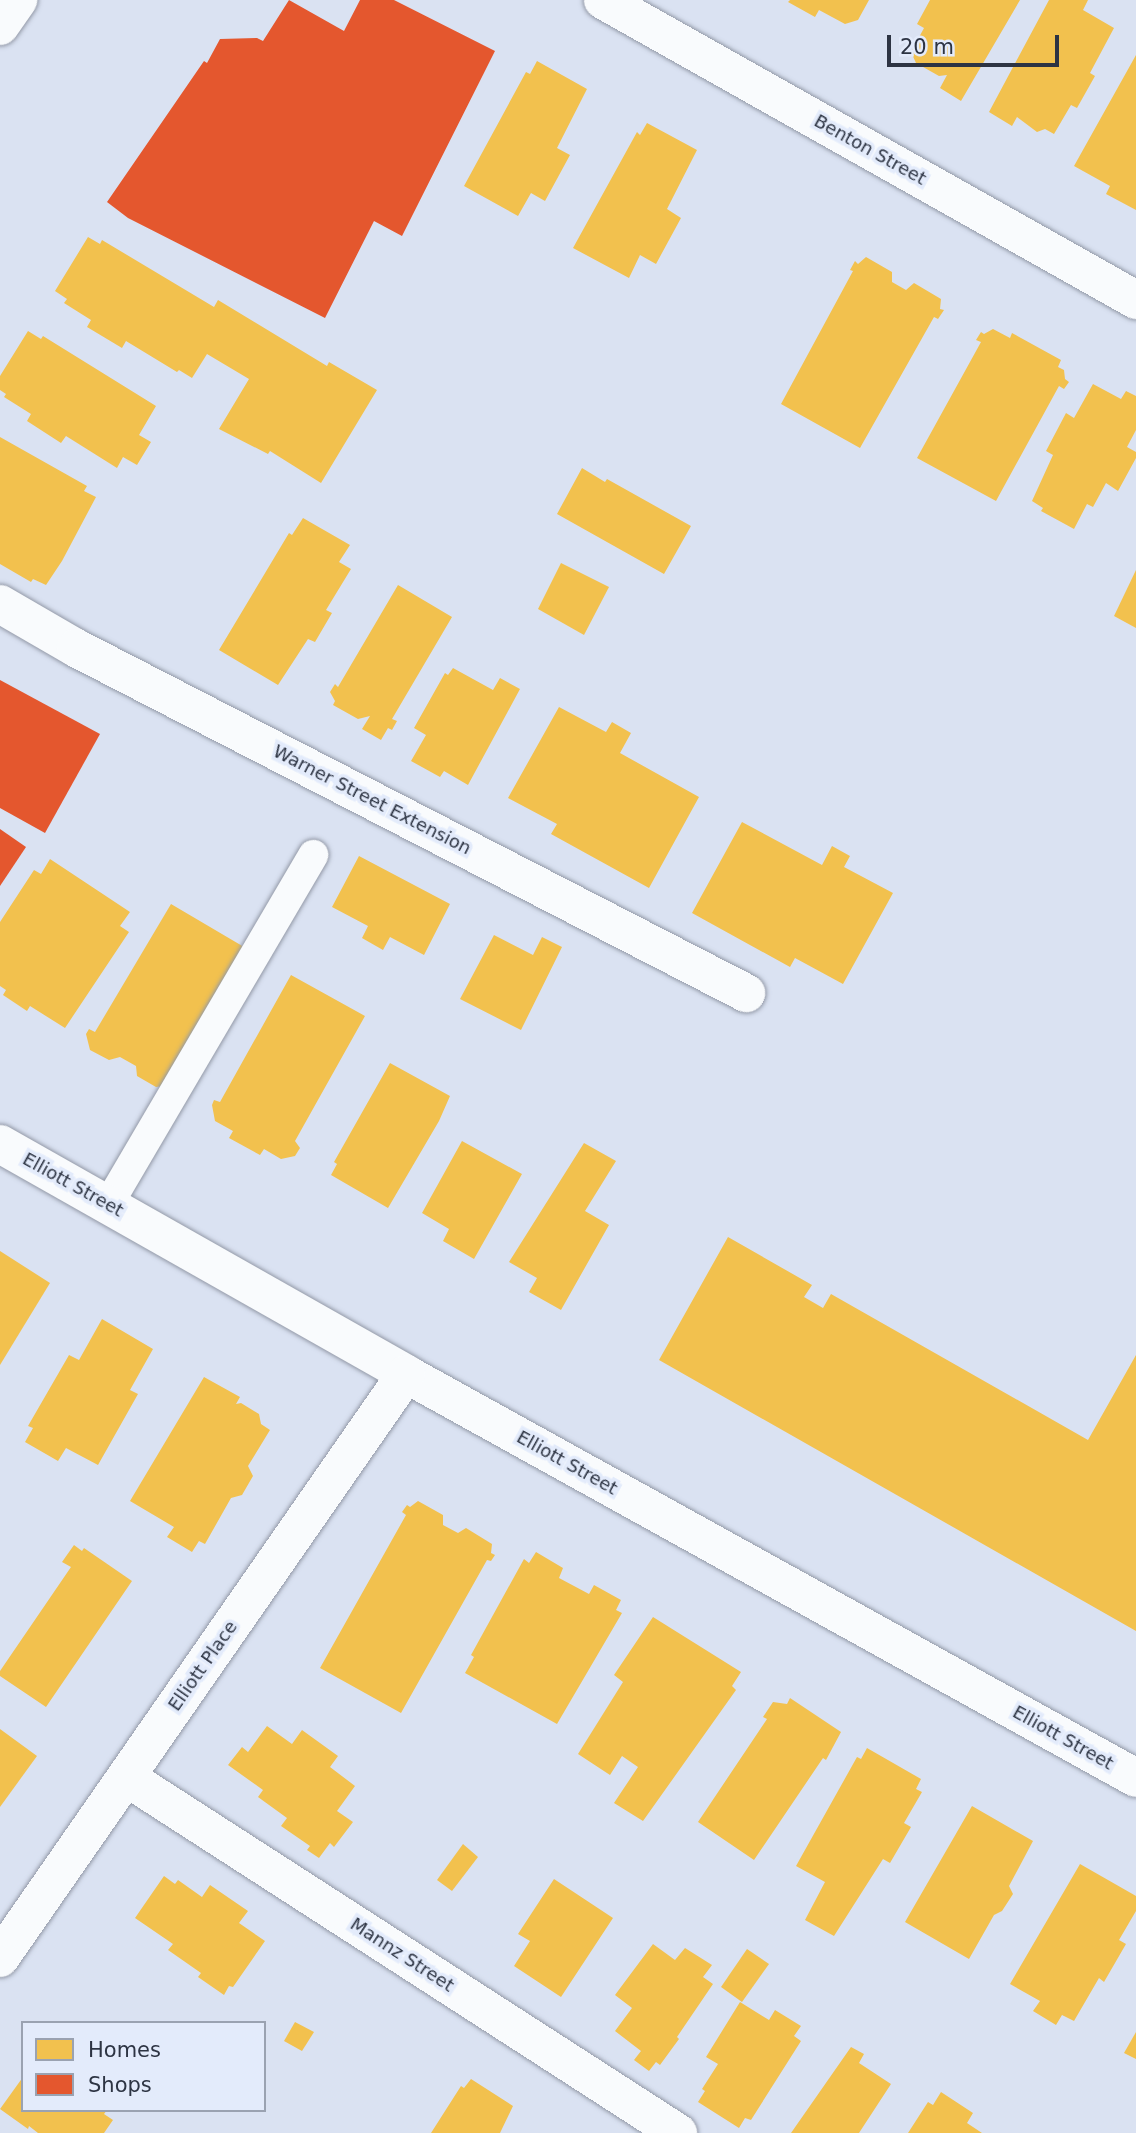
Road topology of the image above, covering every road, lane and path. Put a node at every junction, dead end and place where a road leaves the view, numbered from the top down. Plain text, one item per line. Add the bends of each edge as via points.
1 (18, 0) edge
2 (603, 0) edge
3 (0, 26) edge
4 (1136, 300) edge
5 (0, 604) edge
6 (313, 855) dead end
7 (746, 993) dead end
8 (0, 1144) edge
9 (108, 1205) junction
10 (406, 1374) junction
11 (126, 1777) junction
12 (1136, 1778) edge
13 (0, 1958) edge
14 (678, 2133) edge

1 - 3 street
2 - 4 street, Benton Street
5 - 7 street, Warner Street Extension via 76,648
6 - 9 lane
8 - 9 street, Elliott Street
9 - 10 street, Elliott Street
10 - 11 street, Elliott Place
10 - 12 street, Elliott Street
11 - 13 street, Elliott Place
11 - 14 street, Mannz Street

